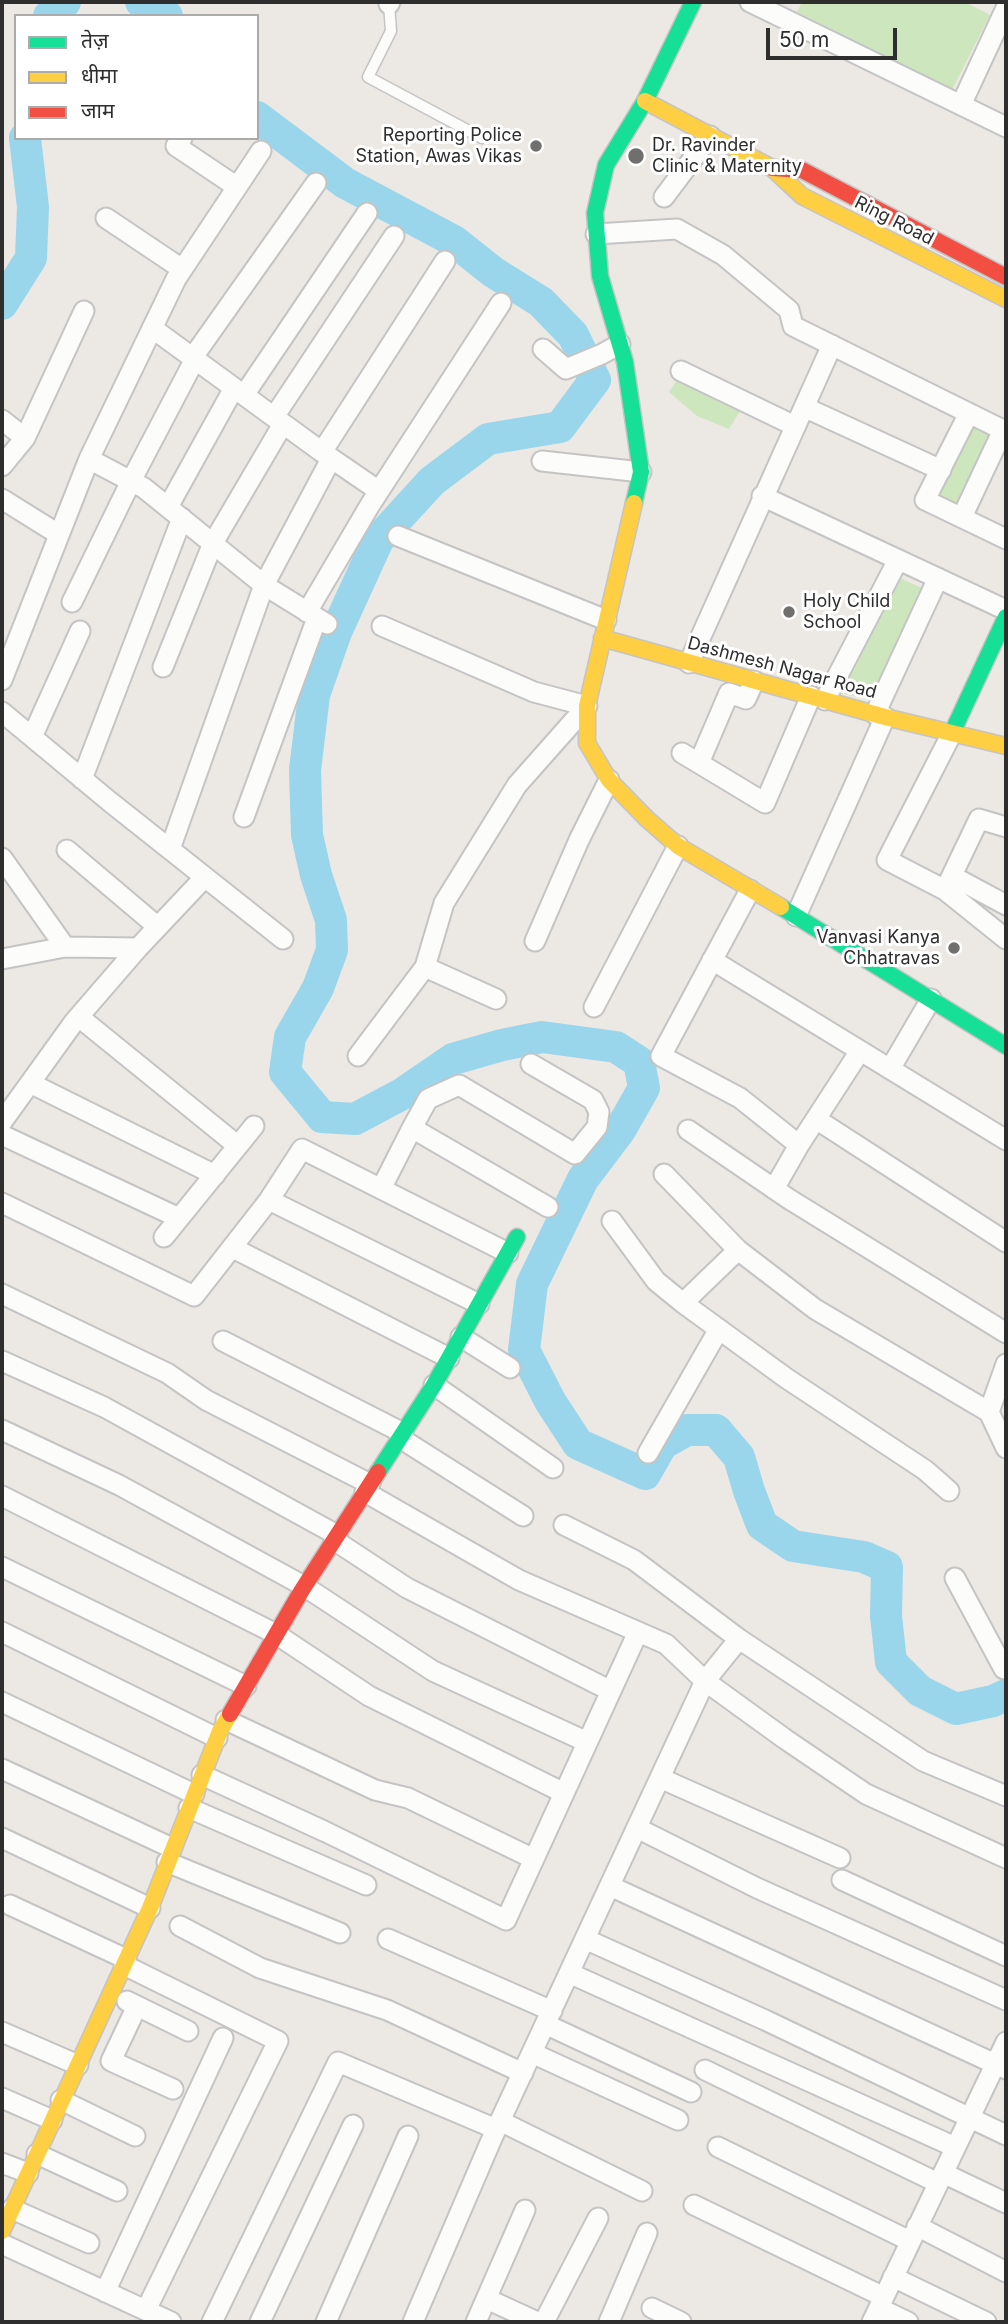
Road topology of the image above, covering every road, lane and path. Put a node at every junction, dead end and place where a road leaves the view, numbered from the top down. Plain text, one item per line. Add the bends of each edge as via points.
1 (693, 2) edge
2 (750, 2) edge
3 (994, 2) edge
4 (389, 3) edge
5 (781, 8) edge
6 (1006, 8) edge
7 (645, 101) junction
8 (961, 105) junction
9 (1006, 127) edge
10 (710, 136) junction
11 (482, 138) dead end
12 (180, 140) edge
13 (261, 151) dead end
14 (772, 168) junction
15 (316, 183) dead end
16 (237, 187) junction
17 (664, 197) dead end
18 (367, 213) dead end
19 (106, 218) dead end
20 (596, 234) junction
21 (394, 236) dead end
22 (445, 261) dead end
23 (182, 270) junction
24 (1005, 289) edge
25 (501, 303) dead end
26 (84, 311) dead end
27 (152, 328) junction
28 (620, 344) junction
29 (832, 345) junction
30 (543, 349) dead end
31 (194, 358) junction
32 (681, 371) dead end
33 (239, 391) junction
34 (804, 407) junction
35 (969, 413) junction
36 (2, 420) edge
37 (279, 421) junction
38 (795, 426) junction
39 (25, 438) junction
40 (327, 456) junction
41 (89, 459) junction
42 (542, 461) dead end
43 (2, 467) edge
44 (941, 470) junction
45 (641, 472) junction
46 (131, 481) junction
47 (379, 491) junction
48 (762, 496) junction
49 (4, 506) edge
50 (175, 512) junction
51 (962, 517) junction
52 (58, 534) junction
53 (398, 536) dead end
54 (1006, 538) edge
55 (213, 543) junction
56 (898, 560) junction
57 (938, 578) junction
58 (264, 585) junction
59 (72, 602) dead end
60 (1006, 610) edge
61 (1006, 617) edge
62 (317, 618) junction
63 (382, 626) dead end
64 (604, 629) junction
65 (80, 631) dead end
66 (997, 657) edge
67 (689, 663) junction
68 (163, 667) dead end
69 (2, 680) edge
70 (754, 681) junction
71 (818, 698) junction
72 (587, 706) junction
73 (2, 712) edge
74 (880, 715) junction
75 (953, 733) junction
76 (32, 737) junction
77 (1006, 746) edge
78 (682, 753) dead end
79 (699, 763) junction
80 (82, 779) junction
81 (609, 780) junction
82 (244, 817) dead end
83 (1006, 827) edge
84 (678, 846) junction
85 (170, 849) junction
86 (67, 850) dead end
87 (2, 858) edge
88 (205, 877) junction
89 (949, 883) junction
90 (750, 890) junction
91 (1006, 905) edge
92 (796, 916) junction
93 (158, 927) junction
94 (282, 939) dead end
95 (1006, 939) edge
96 (535, 941) dead end
97 (65, 947) junction
98 (138, 948) junction
99 (2, 959) edge
100 (712, 960) junction
101 (425, 967) junction
102 (496, 999) dead end
103 (931, 999) junction
104 (594, 1007) dead end
105 (79, 1017) junction
106 (1006, 1046) edge
107 (860, 1051) junction
108 (358, 1056) dead end
109 (531, 1064) dead end
110 (890, 1069) junction
111 (30, 1083) junction
112 (816, 1119) junction
113 (2, 1122) edge
114 (254, 1126) dead end
115 (412, 1128) junction
116 (688, 1130) dead end
117 (2, 1135) edge
118 (1006, 1140) edge
119 (237, 1146) junction
120 (799, 1146) junction
121 (664, 1174) dead end
122 (215, 1175) junction
123 (381, 1189) junction
124 (774, 1189) junction
125 (269, 1200) junction
126 (2, 1203) edge
127 (548, 1206) dead end
128 (179, 1218) junction
129 (612, 1221) dead end
130 (164, 1237) dead end
131 (1006, 1241) edge
132 (512, 1245) joint
133 (233, 1248) junction
134 (738, 1250) junction
135 (2, 1294) edge
136 (683, 1303) junction
137 (479, 1304) junction
138 (719, 1329) junction
139 (1006, 1334) edge
140 (461, 1336) junction
141 (223, 1341) dead end
142 (449, 1358) junction
143 (2, 1361) edge
144 (1006, 1364) edge
145 (510, 1368) dead end
146 (434, 1385) junction
147 (989, 1412) junction
148 (2, 1430) edge
149 (401, 1436) junction
150 (1006, 1448) edge
151 (648, 1452) dead end
152 (553, 1468) dead end
153 (367, 1488) junction
154 (949, 1491) dead end
155 (2, 1496) edge
156 (523, 1516) dead end
157 (564, 1525) dead end
158 (335, 1538) junction
159 (2, 1567) edge
160 (955, 1578) dead end
161 (304, 1586) junction
162 (2, 1632) edge
163 (638, 1632) junction
164 (276, 1634) junction
165 (739, 1639) junction
166 (1006, 1667) edge
167 (705, 1681) junction
168 (246, 1686) junction
169 (611, 1691) junction
170 (2, 1702) edge
171 (222, 1729) junction
172 (587, 1742) junction
173 (2, 1769) edge
174 (202, 1775) junction
175 (660, 1778) junction
176 (564, 1793) junction
177 (1006, 1796) edge
178 (191, 1801) junction
179 (637, 1828) junction
180 (2, 1838) edge
181 (170, 1855) junction
182 (840, 1858) dead end
183 (1006, 1858) edge
184 (534, 1859) junction
185 (842, 1880) dead end
186 (366, 1885) dead end
187 (610, 1886) junction
188 (9, 1905) dead end
189 (150, 1908) junction
190 (180, 1926) dead end
191 (340, 1933) dead end
192 (388, 1939) dead end
193 (585, 1940) junction
194 (1006, 1956) edge
195 (125, 1962) junction
196 (569, 1973) junction
197 (110, 1993) junction
198 (1006, 2000) edge
199 (137, 2006) junction
200 (548, 2017) junction
201 (188, 2031) dead end
202 (2, 2032) edge
203 (223, 2038) dead end
204 (1006, 2042) edge
205 (532, 2053) junction
206 (78, 2065) junction
207 (1001, 2066) edge
208 (705, 2070) dead end
209 (523, 2073) junction
210 (173, 2089) dead end
211 (691, 2092) dead end
212 (2, 2098) edge
213 (61, 2100) junction
214 (970, 2117) junction
215 (52, 2120) junction
216 (678, 2120) dead end
217 (353, 2124) dead end
218 (498, 2125) junction
219 (135, 2136) dead end
220 (408, 2136) dead end
221 (1006, 2136) edge
222 (719, 2147) dead end
223 (955, 2147) junction
224 (37, 2154) junction
225 (2, 2162) edge
226 (28, 2174) junction
227 (941, 2178) junction
228 (117, 2191) dead end
229 (642, 2191) dead end
230 (1006, 2203) edge
231 (694, 2205) dead end
232 (12, 2209) junction
233 (525, 2210) dead end
234 (598, 2218) dead end
235 (2, 2231) edge
236 (647, 2233) dead end
237 (914, 2234) junction
238 (89, 2243) dead end
239 (2, 2244) edge
240 (1006, 2272) edge
241 (893, 2277) junction
242 (106, 2292) junction
243 (487, 2299) junction
244 (652, 2308) dead end
245 (878, 2309) edge
246 (146, 2310) junction
247 (171, 2322) edge
248 (212, 2322) edge
249 (260, 2322) edge
250 (326, 2322) edge
251 (413, 2322) edge
252 (476, 2322) edge
253 (537, 2322) edge
254 (544, 2322) edge
255 (609, 2322) edge
256 (681, 2322) edge
257 (908, 2322) edge
258 (986, 2322) edge

1 - 7 street
2 - 5 street
3 - 6 street
4 - 11 lane via 391,31 369,78
5 - 8 street
6 - 8 street
7 - 10 street, Ring Road
7 - 20 street via 607,165 594,213
8 - 9 street
10 - 14 street, Ring Road
10 - 17 street
12 - 16 street via 176,146
13 - 16 street
14 - 24 street, Ring Road via 802,196
14 - 24 street, Ring Road via 802,170
15 - 31 street
16 - 23 street
18 - 33 street
19 - 23 street
20 - 28 street via 600,276
20 - 29 street via 677,229 723,255 789,310 793,326
21 - 37 street
22 - 40 street
23 - 27 street
25 - 47 street
26 - 39 street
27 - 31 street
27 - 41 street
28 - 30 street via 566,369
28 - 45 street
29 - 34 street
29 - 35 street
31 - 33 street
31 - 46 street
32 - 38 street
33 - 37 street
33 - 50 street
34 - 38 street
34 - 44 street
35 - 44 street
35 - 51 street via 1003,430
36 - 39 street
37 - 40 street
37 - 55 street
38 - 48 street
39 - 43 street
40 - 47 street
40 - 58 street
41 - 46 street
41 - 52 street
42 - 45 street
44 - 51 street via 925,500
45 - 64 street
46 - 50 street
46 - 59 street
47 - 62 street
48 - 56 street
48 - 67 street
49 - 52 street
50 - 55 street
50 - 80 street
51 - 54 street
52 - 69 street
53 - 64 street
55 - 58 street
55 - 68 street
56 - 57 street
56 - 71 street
57 - 60 street
57 - 74 street
58 - 62 street
58 - 85 street
61 - 66 street
62 - 82 street
63 - 72 street via 534,692
64 - 67 street, Dashmesh Nagar Road
64 - 72 street
65 - 76 street
66 - 75 street
67 - 70 street, Dashmesh Nagar Road
70 - 71 street, Dashmesh Nagar Road
70 - 79 street via 746,699 729,693
71 - 74 street, Dashmesh Nagar Road
71 - 79 street via 765,803
72 - 81 street via 587,743
72 - 101 street via 517,785 444,903
73 - 76 street
74 - 75 street, Dashmesh Nagar Road
74 - 92 street
75 - 77 street, Dashmesh Nagar Road
75 - 89 street via 887,860
76 - 80 street
78 - 79 street
80 - 85 street
81 - 84 street
81 - 96 street
83 - 89 street via 979,818
84 - 90 street
84 - 104 street
85 - 88 street
86 - 93 street
87 - 97 street
88 - 93 street
88 - 94 street
89 - 91 street
89 - 95 street
90 - 92 street
90 - 100 street
92 - 103 street
93 - 98 street
97 - 98 street
97 - 99 street
98 - 105 street
100 - 107 street
100 - 120 street via 661,1056 740,1098
101 - 102 street
101 - 108 street
103 - 106 street
103 - 110 street
105 - 111 street
105 - 119 street
107 - 110 street
107 - 112 street
109 - 115 street via 593,1100 599,1112 597,1127 575,1154 459,1085 428,1099
110 - 118 street
111 - 113 street
111 - 122 street
112 - 120 street
112 - 131 street
114 - 119 street
115 - 123 street
115 - 127 street
116 - 124 street
117 - 128 street
119 - 122 street
120 - 124 street
121 - 134 street
122 - 128 street
123 - 125 street via 302,1149
123 - 132 street
124 - 139 street
125 - 133 street
125 - 137 street
126 - 133 street via 194,1296
128 - 130 street
129 - 136 street via 656,1280
132 - 137 street
133 - 142 street
134 - 136 street
134 - 147 street via 815,1309
135 - 153 street via 167,1373 206,1400
136 - 138 street
137 - 140 street
138 - 151 street
138 - 154 street
140 - 142 street
140 - 145 street
141 - 149 street
142 - 146 street
143 - 158 street via 104,1406
144 - 147 street
146 - 149 street
146 - 152 street
147 - 150 street
148 - 161 street via 119,1485
149 - 153 street
149 - 156 street
153 - 158 street
153 - 163 street via 519,1580
155 - 164 street
157 - 165 street via 634,1560
158 - 161 street
158 - 169 street via 407,1588
159 - 168 street
160 - 166 street
161 - 164 street
161 - 172 street via 433,1671
162 - 171 street
163 - 167 street via 666,1644
163 - 169 street
164 - 168 street
164 - 176 street via 369,1696
165 - 167 street
165 - 177 street via 923,1761
167 - 175 street
167 - 183 street via 866,1794
168 - 171 street
169 - 172 street
170 - 178 street
171 - 174 street
171 - 184 street via 375,1790 408,1798
172 - 176 street
173 - 181 street
174 - 178 street
174 - 184 street via 506,1920
175 - 179 street
175 - 182 street
176 - 184 street
178 - 181 street
178 - 186 street
179 - 187 street
179 - 198 street via 757,1888
180 - 189 street
181 - 189 street
181 - 191 street
185 - 194 street
187 - 193 street
187 - 207 street
188 - 195 street
189 - 195 street
190 - 209 street via 260,1968 387,2010
192 - 200 street
193 - 196 street
193 - 214 street
195 - 197 street
195 - 246 street via 278,2041
196 - 200 street
196 - 223 street
197 - 199 street
197 - 206 street
199 - 201 street
199 - 210 street via 111,2062
200 - 205 street
200 - 211 street
202 - 206 street
203 - 242 street
204 - 207 street
205 - 209 street
205 - 216 street
206 - 213 street
207 - 214 street
208 - 227 street
209 - 218 street
212 - 215 street
213 - 215 street
213 - 219 street
214 - 221 street
214 - 223 street
215 - 224 street
217 - 249 street
218 - 229 street
218 - 248 street via 338,2062
218 - 251 street
220 - 250 street
222 - 237 street
223 - 227 street
224 - 226 street
224 - 228 street
225 - 226 street
226 - 232 street
227 - 230 street
227 - 237 street
231 - 245 street
232 - 235 street
232 - 238 street
233 - 243 street
234 - 254 street
236 - 255 street
237 - 240 street
237 - 241 street
239 - 242 street
241 - 245 street
241 - 258 street
242 - 246 street
243 - 252 street
243 - 253 street
244 - 256 street
245 - 257 street
246 - 247 street

